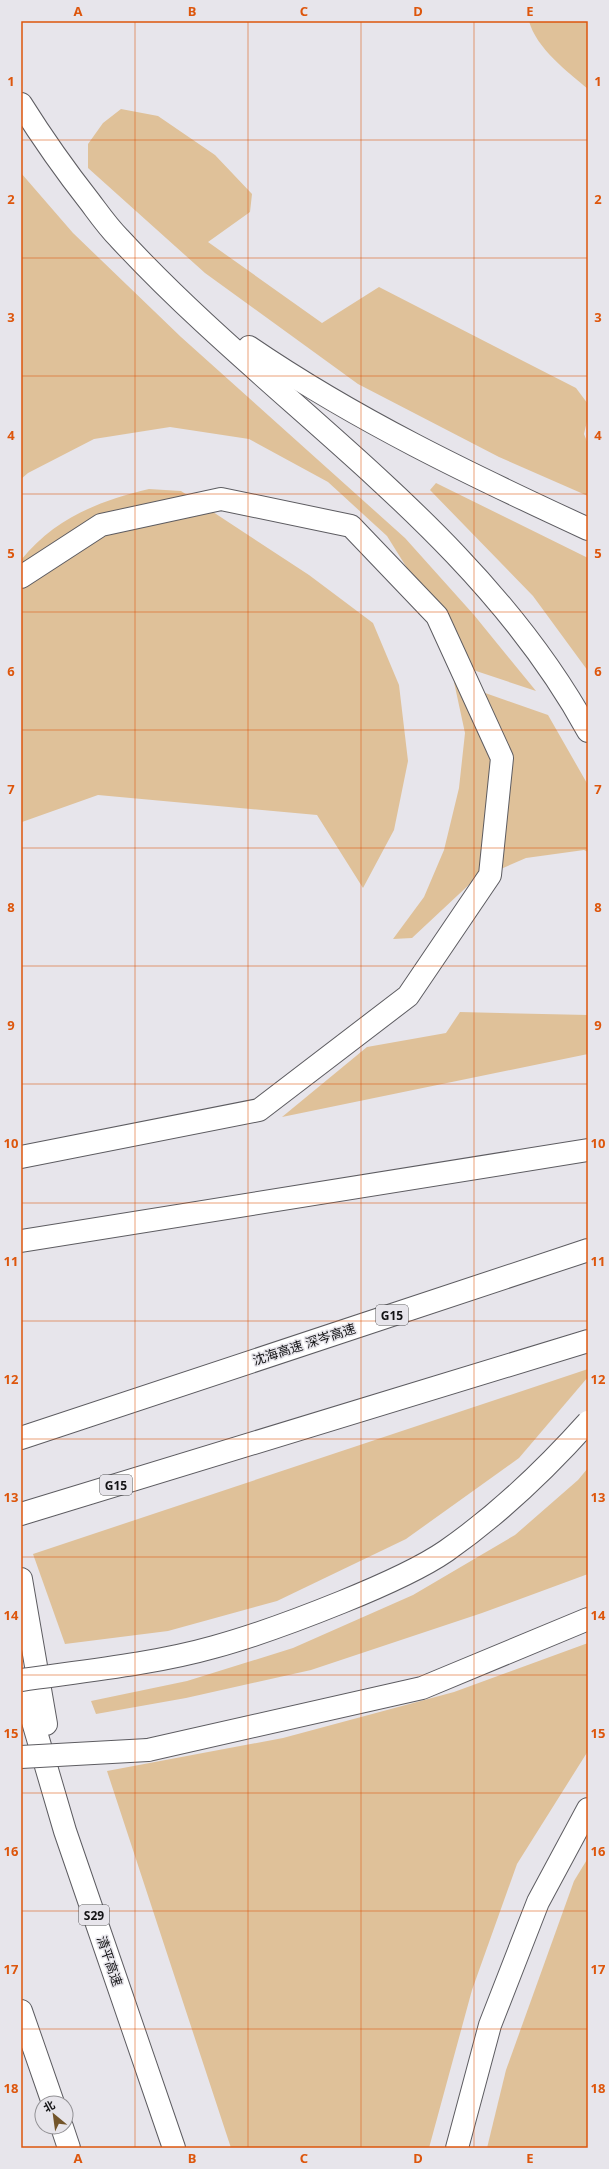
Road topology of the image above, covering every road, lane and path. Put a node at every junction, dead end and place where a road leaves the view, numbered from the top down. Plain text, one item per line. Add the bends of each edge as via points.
1 (21, 104) edge
2 (185, 304) junction
3 (588, 529) edge
4 (21, 577) edge
5 (588, 731) edge
6 (588, 1150) edge
7 (21, 1158) edge
8 (21, 1241) edge
9 (588, 1250) edge
10 (588, 1341) edge
11 (588, 1422) edge
12 (21, 1438) edge
13 (21, 1514) edge
14 (21, 1579) edge
15 (588, 1619) edge
16 (21, 1680) edge
17 (21, 1757) edge
18 (588, 1809) edge
19 (65, 1831) junction
20 (21, 2011) edge
21 (50, 2095) edge
22 (65, 2135) edge
23 (69, 2148) edge
24 (174, 2148) edge
25 (457, 2148) edge

1 - 2 highway via 51,152 118,237
2 - 3 highway via 286,372 371,422 484,481
2 - 5 highway via 443,540 485,585 527,637 573,704
4 - 7 highway via 101,524 221,499 351,526 437,616 502,758 490,875 408,996 259,1110
6 - 8 highway
9 - 12 highway, 沈海高速 深岑高速 / G15
10 - 13 highway, G15
11 - 16 highway, bridge via 551,1463 502,1508 444,1552 378,1587 294,1621 214,1647 122,1666
14 - 19 highway
15 - 17 highway, bridge via 422,1688 148,1750
16 - 19 highway, 清平高速 / S29
18 - 25 highway via 538,1902 493,2018
19 - 24 highway, 清平高速 / S29
20 - 21 highway
22 - 23 highway

